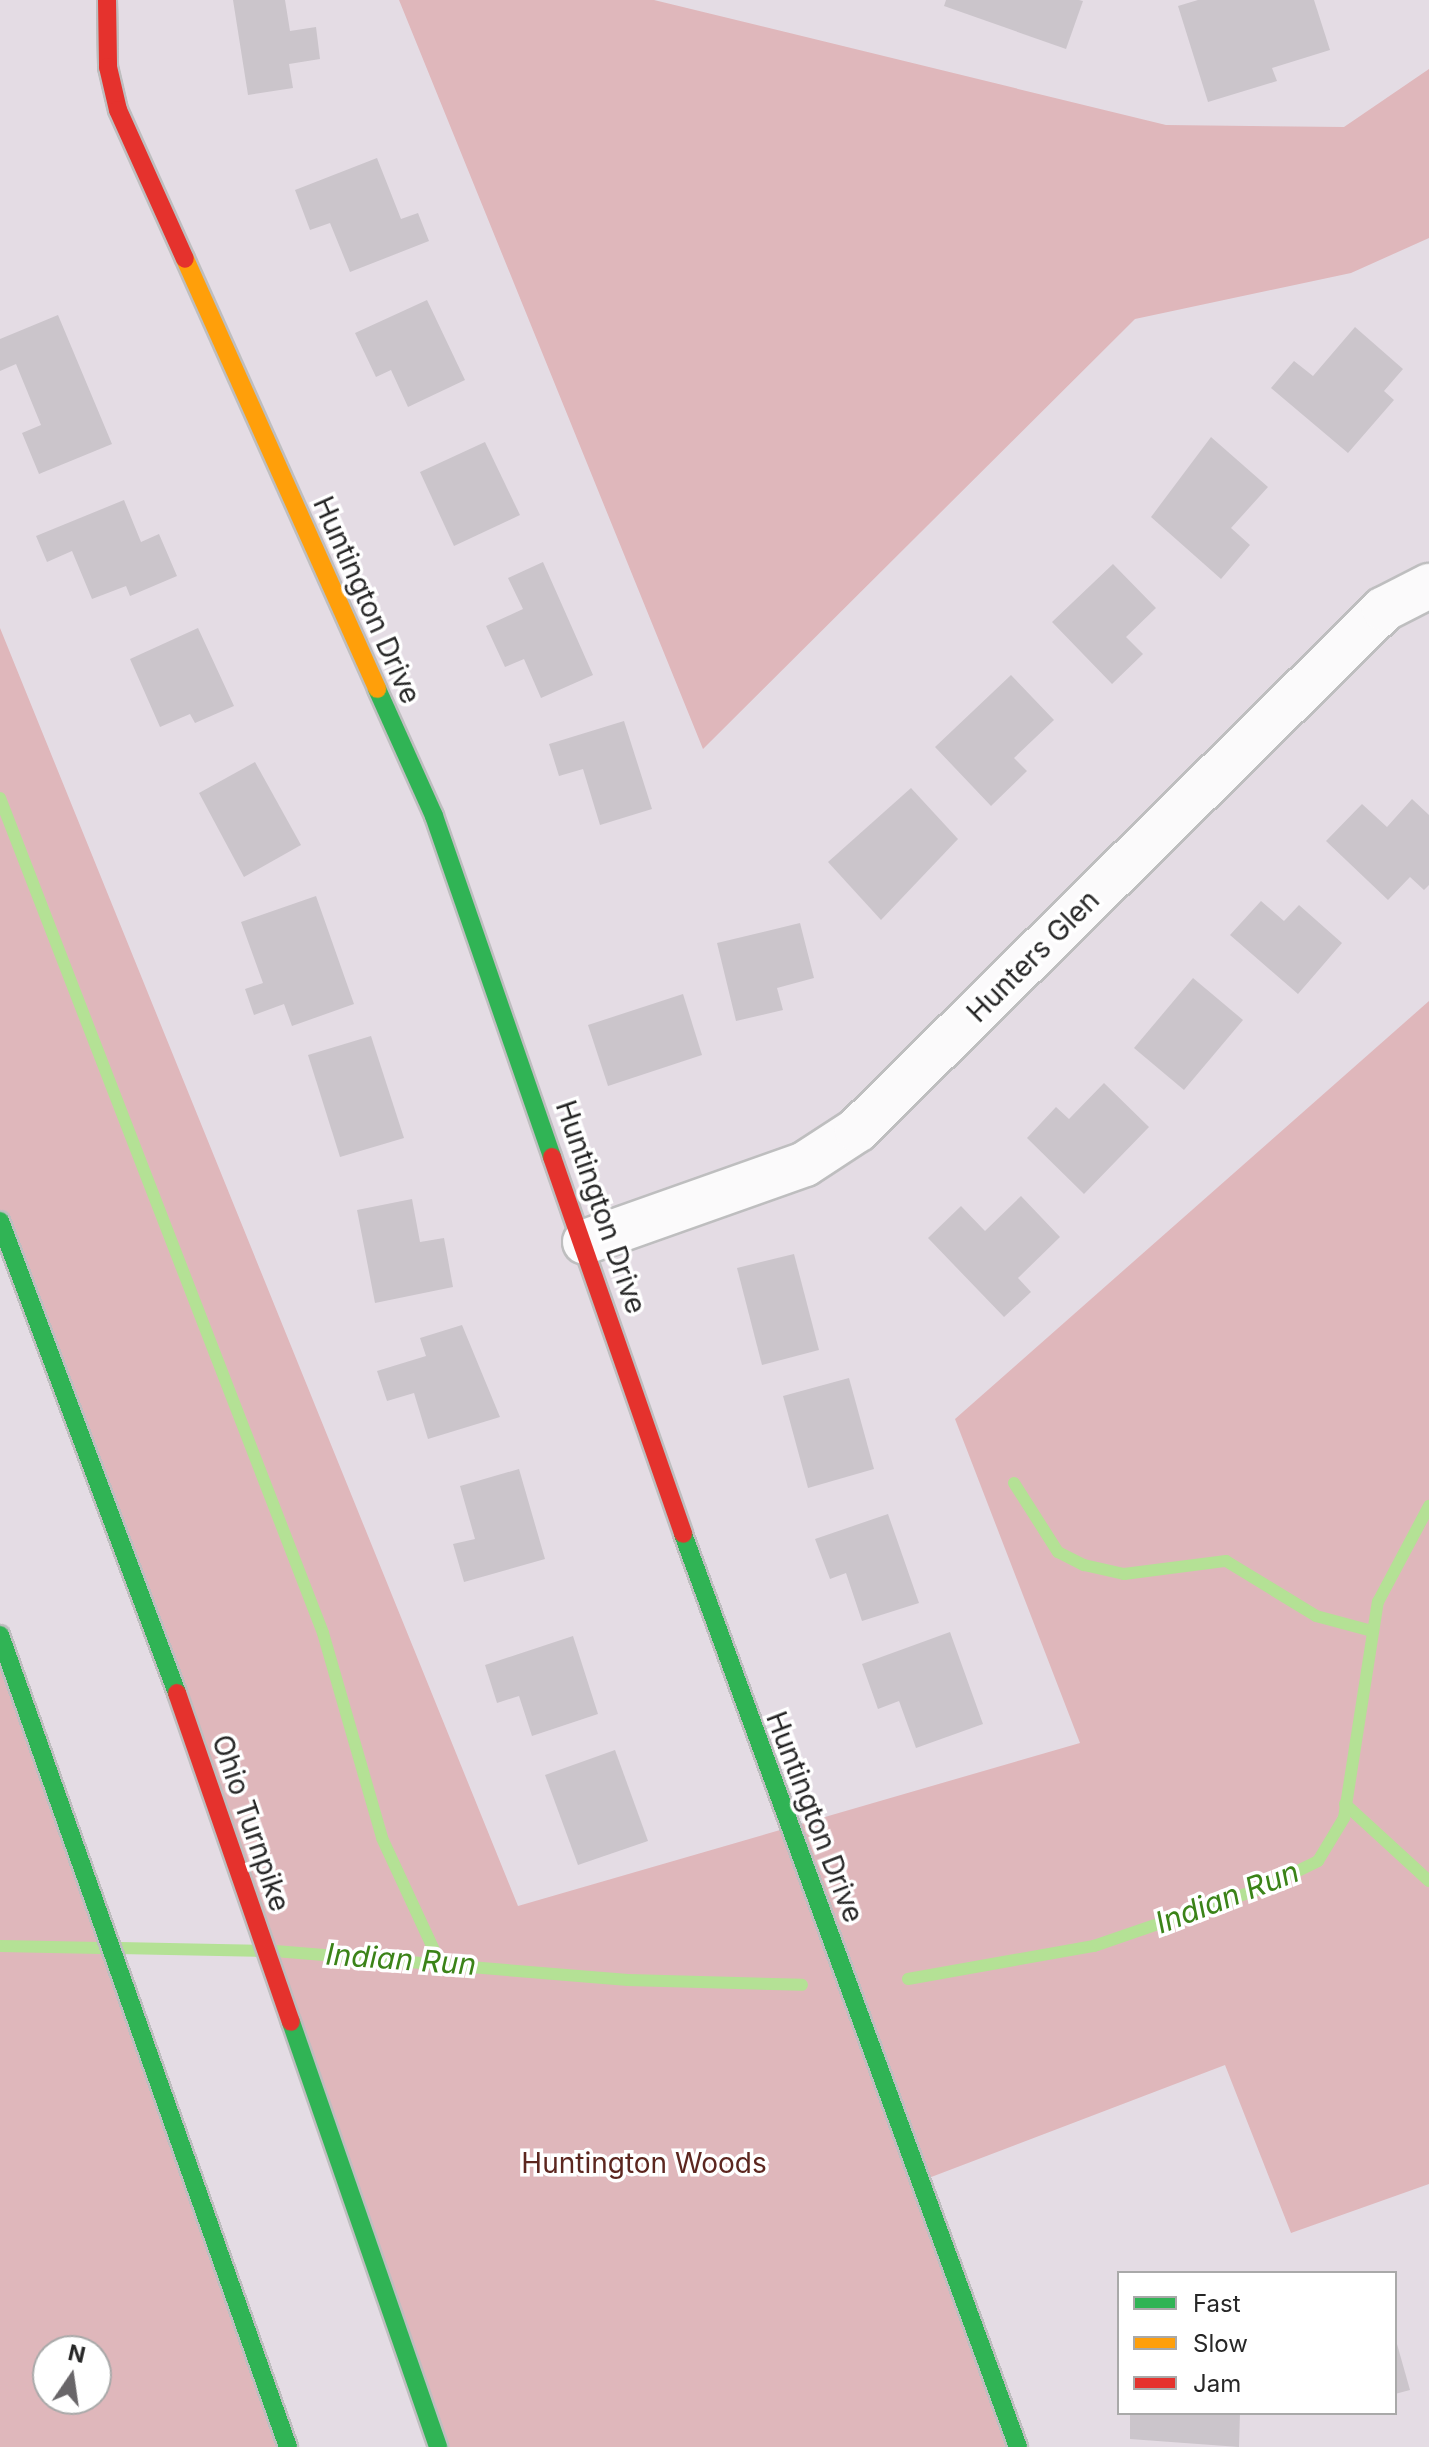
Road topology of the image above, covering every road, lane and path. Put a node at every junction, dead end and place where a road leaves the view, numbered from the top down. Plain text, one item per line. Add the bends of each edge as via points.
1 (107, 0) edge
2 (1429, 586) edge
3 (0, 1221) edge
4 (585, 1242) junction
5 (0, 1635) edge
6 (288, 2447) edge
7 (438, 2447) edge
8 (1018, 2447) edge

1 - 4 main road, Huntington Drive via 108,67 118,110 434,816
2 - 4 street, Hunters Glen via 1384,609 857,1130 805,1164
3 - 7 main road, Ohio Turnpike via 210,1788
4 - 8 main road, Huntington Drive via 742,1705 925,2179
5 - 6 main road

